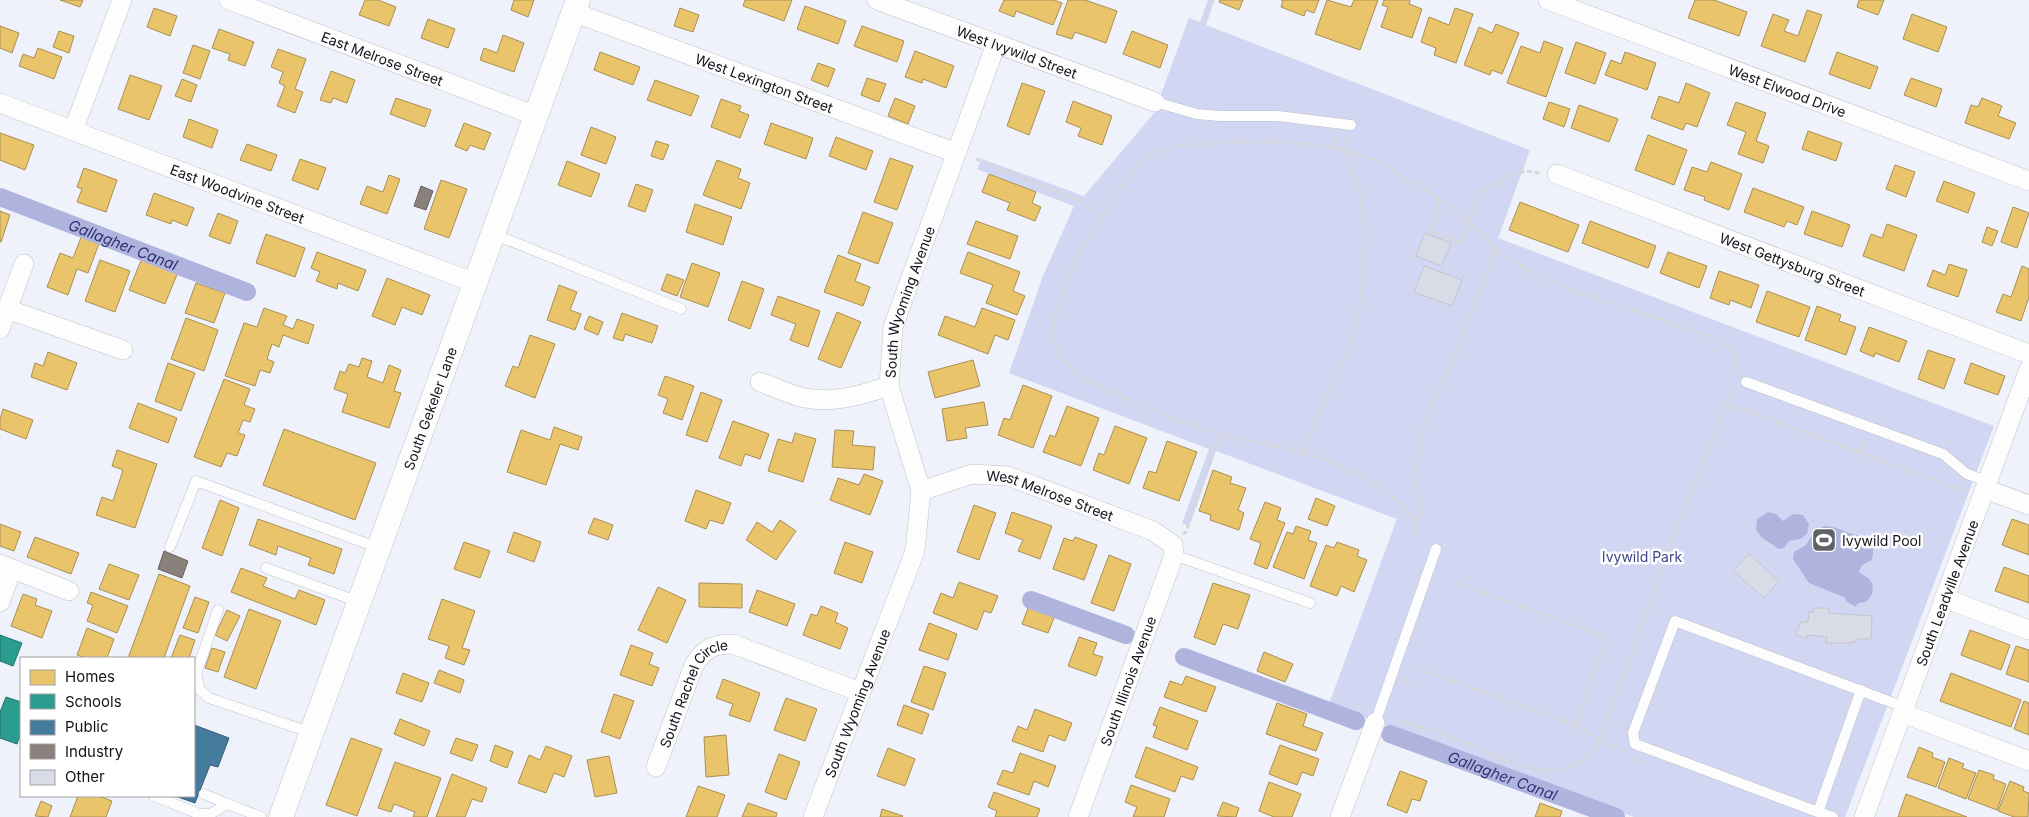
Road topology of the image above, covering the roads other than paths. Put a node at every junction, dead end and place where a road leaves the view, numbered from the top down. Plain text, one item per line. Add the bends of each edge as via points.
1 (122, 0) edge
2 (229, 0) edge
3 (877, 0) edge
4 (1548, 0) edge
5 (576, 6) edge
6 (996, 44) junction
7 (1155, 102) joint
8 (0, 103) edge
9 (536, 116) junction
10 (1351, 125) dead end
11 (73, 131) junction
12 (956, 154) junction
13 (1558, 174) dead end
14 (2029, 181) edge
15 (493, 234) junction
16 (24, 264) dead end
17 (475, 284) junction
18 (7, 309) junction
19 (681, 309) dead end
20 (0, 329) edge
21 (123, 350) dead end
22 (2029, 354) edge
23 (2029, 369) edge
24 (760, 382) dead end
25 (1746, 382) dead end
26 (890, 386) junction
27 (1981, 488) junction
28 (921, 491) junction
29 (2029, 505) edge
30 (170, 547) dead end
31 (379, 548) junction
32 (1174, 550) junction
33 (1436, 550) dead end
34 (6, 566) edge
35 (266, 568) dead end
36 (69, 591) dead end
37 (1944, 598) junction
38 (0, 602) edge
39 (359, 602) junction
40 (1310, 603) dead end
41 (218, 610) dead end
42 (2029, 630) edge
43 (1861, 690) junction
44 (860, 692) junction
45 (1903, 710) junction
46 (1374, 723) joint
47 (312, 733) junction
48 (2029, 761) edge
49 (656, 767) dead end
50 (204, 794) dead end
51 (156, 797) edge
52 (228, 804) junction
53 (1818, 812) junction
54 (260, 817) edge
55 (281, 817) edge
56 (813, 817) edge
57 (1078, 817) edge
58 (1340, 817) edge
59 (1832, 817) edge
60 (1864, 817) edge

1 - 11 street
2 - 9 street, East Melrose Street
3 - 6 street, West Ivywild Street
4 - 14 street, West Elwood Drive
5 - 9 street, South Gekeler Lane
5 - 12 street, West Lexington Street
6 - 7 street, West Ivywild Street
6 - 12 street, South Wyoming Avenue
7 - 10 lane via 1197,114 1278,116
8 - 11 street, East Woodvine Street
9 - 15 street, South Gekeler Lane
11 - 17 street, East Woodvine Street
12 - 26 street, South Wyoming Avenue via 893,327
13 - 22 street, West Gettysburg Street
15 - 17 street, South Gekeler Lane
15 - 19 lane
16 - 18 street
17 - 31 street, South Gekeler Lane
18 - 20 street
18 - 21 street
23 - 27 street, South Leadville Avenue
24 - 26 street via 798,396 826,400 854,397
25 - 27 lane via 1943,454
26 - 28 street, South Wyoming Avenue
27 - 29 street
27 - 37 street, South Leadville Avenue
28 - 32 street, West Melrose Street via 972,474 1008,476 1153,531
28 - 44 street, South Wyoming Avenue via 915,551
30 - 31 lane via 196,481
31 - 39 street, South Gekeler Lane
32 - 40 lane
32 - 57 street, South Illinois Avenue
33 - 46 lane
34 - 36 street
34 - 38 street
35 - 39 lane
37 - 42 street
37 - 45 street, South Leadville Avenue
39 - 47 street, South Gekeler Lane
41 - 47 lane via 196,674 200,690 209,698
43 - 45 lane
43 - 53 lane
43 - 53 lane via 1675,621 1633,733 1635,744
44 - 49 street, South Rachel Circle via 733,644 710,647 694,665
44 - 56 street, South Wyoming Avenue
45 - 48 street
45 - 60 street, South Leadville Avenue
46 - 58 street
47 - 55 street, South Gekeler Lane
50 - 52 lane
51 - 52 lane via 198,814 210,814
52 - 54 lane
53 - 59 lane

